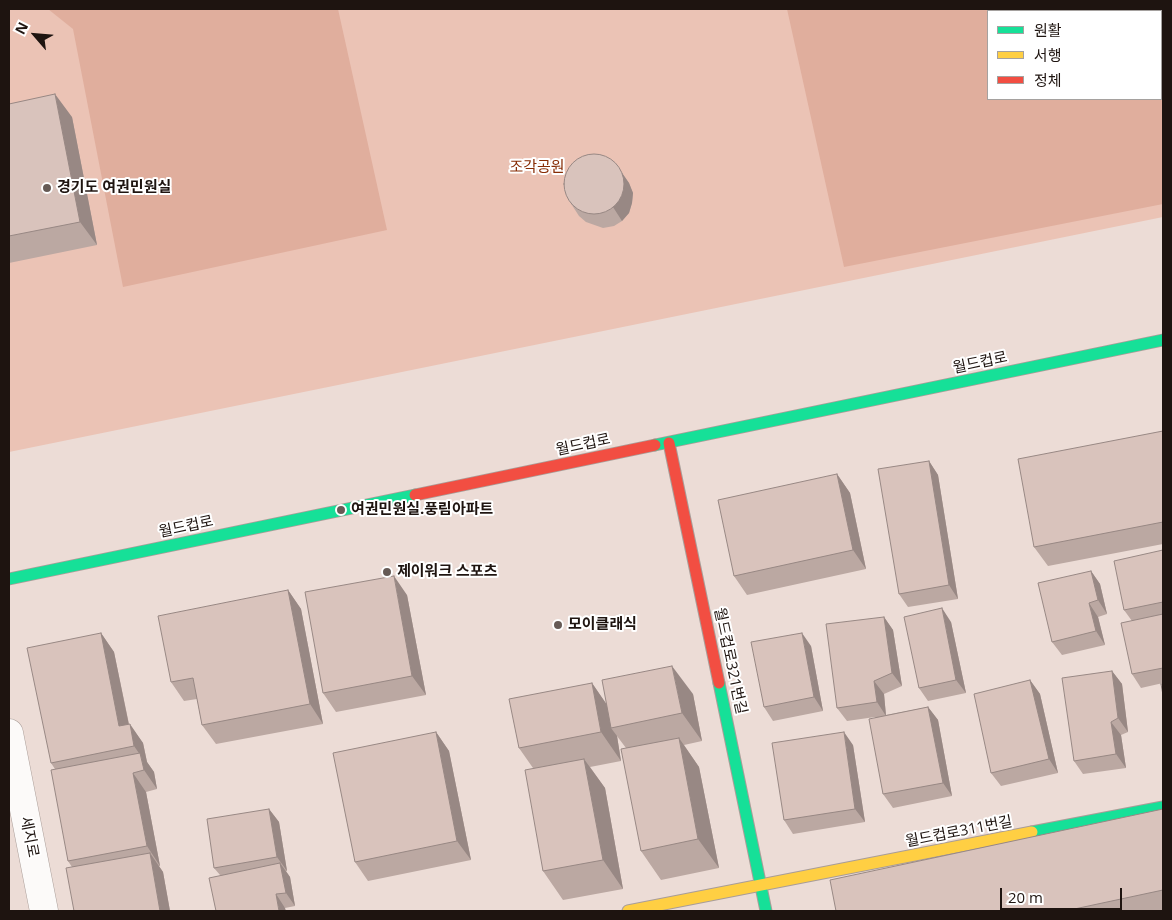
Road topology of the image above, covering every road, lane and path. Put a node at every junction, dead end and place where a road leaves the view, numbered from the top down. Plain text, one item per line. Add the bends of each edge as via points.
1 (1163, 340) edge
2 (669, 442) junction
3 (9, 579) edge
4 (9, 733) edge
5 (1163, 807) edge
6 (761, 886) junction
7 (44, 911) edge
8 (628, 911) edge
9 (766, 911) edge

1 - 2 street, 월드컵로
2 - 3 street, 월드컵로
2 - 6 street, 월드컵로321번길
4 - 7 street, 세지로
5 - 6 street, 월드컵로311번길
6 - 8 street
6 - 9 street, 월드컵로321번길

